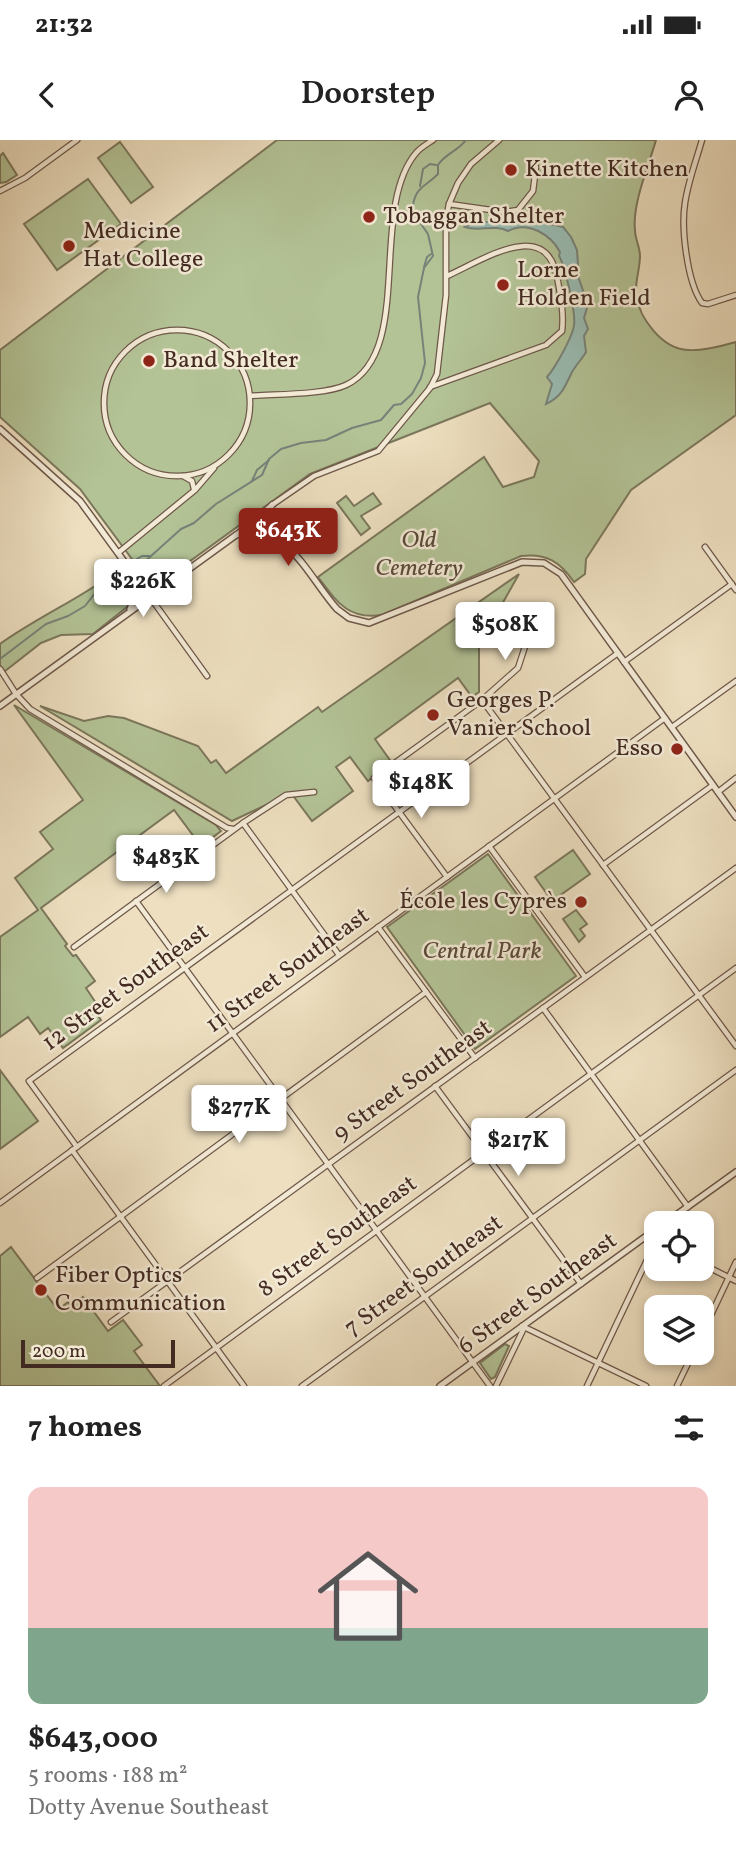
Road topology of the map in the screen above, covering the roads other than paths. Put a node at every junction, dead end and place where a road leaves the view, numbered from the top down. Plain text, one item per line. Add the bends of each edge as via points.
1 (77, 140) edge
2 (433, 140) edge
3 (499, 140) edge
4 (702, 140) edge
5 (536, 167) dead end
6 (0, 191) edge
7 (449, 204) junction
8 (447, 276) junction
9 (736, 295) edge
10 (437, 374) junction
11 (444, 382) junction
12 (430, 388) junction
13 (250, 396) junction
14 (0, 429) edge
15 (217, 465) junction
16 (182, 476) junction
17 (195, 490) junction
18 (272, 505) junction
19 (272, 535) junction
20 (230, 540) junction
21 (705, 547) dead end
22 (119, 555) junction
23 (130, 569) junction
24 (175, 579) junction
25 (732, 584) junction
26 (736, 590) edge
27 (150, 597) junction
28 (535, 616) dead end
29 (120, 619) junction
30 (618, 653) junction
31 (624, 662) junction
32 (1, 670) edge
33 (207, 676) dead end
34 (736, 681) edge
35 (16, 694) junction
36 (482, 700) junction
37 (0, 706) edge
38 (664, 718) junction
39 (671, 727) junction
40 (507, 733) junction
41 (736, 778) edge
42 (713, 785) junction
43 (314, 792) dead end
44 (718, 792) junction
45 (554, 798) junction
46 (398, 811) junction
47 (736, 817) edge
48 (243, 823) junction
49 (234, 829) junction
50 (489, 846) junction
51 (156, 855) dead end
52 (603, 865) junction
53 (736, 868) edge
54 (172, 874) junction
55 (447, 877) junction
56 (291, 889) junction
57 (136, 901) junction
58 (378, 927) junction
59 (651, 930) junction
60 (74, 947) dead end
61 (339, 955) junction
62 (184, 967) junction
63 (736, 968) edge
64 (585, 978) junction
65 (426, 992) junction
66 (699, 995) junction
67 (543, 1008) junction
68 (232, 1033) junction
69 (736, 1046) edge
70 (475, 1058) junction
71 (736, 1070) edge
72 (591, 1074) junction
73 (435, 1086) junction
74 (280, 1099) junction
75 (639, 1140) junction
76 (74, 1149) junction
77 (484, 1152) junction
78 (327, 1165) junction
79 (736, 1172) edge
80 (0, 1203) edge
81 (688, 1206) junction
82 (681, 1211) edge
83 (120, 1216) junction
84 (533, 1218) junction
85 (376, 1231) junction
86 (644, 1239) edge
87 (736, 1262) edge
88 (644, 1267) edge
89 (714, 1270) edge
90 (729, 1277) junction
91 (37, 1278) dead end
92 (167, 1281) junction
93 (736, 1281) edge
94 (581, 1284) junction
95 (425, 1297) junction
96 (714, 1309) edge
97 (111, 1322) dead end
98 (523, 1327) junction
99 (216, 1348) junction
100 (472, 1363) junction
101 (598, 1363) junction
102 (687, 1365) edge
103 (164, 1386) edge
104 (244, 1386) edge
105 (302, 1386) edge
106 (440, 1386) edge
107 (490, 1386) edge
108 (496, 1386) edge
109 (587, 1386) edge
110 (646, 1386) edge
111 (677, 1386) edge

1 - 6 street
2 - 13 street via 416,151 400,178 383,331 378,352 366,370 332,389
3 - 7 street via 471,164
4 - 9 street via 684,204 691,278 705,304
5 - 7 street via 533,191 518,210
7 - 8 street
8 - 10 street
8 - 11 street via 505,250 535,246 551,257 556,267 564,317 562,331 547,345
10 - 11 street
10 - 12 street
11 - 12 street
12 - 18 street via 378,451 314,476
13 - 15 street via 250,416 243,435
13 - 16 street via 234,357 199,333 157,333 121,356 104,395 111,436 140,467 160,475
14 - 22 street via 71,492
15 - 16 street
15 - 17 street
16 - 17 street via 192,481
17 - 22 street
18 - 19 street via 265,522
18 - 20 street
19 - 20 street via 253,531
19 - 30 street via 289,548 343,614 369,624 522,562 544,563 556,570
20 - 24 street
21 - 25 street
22 - 23 street
22 - 29 street via 137,592
23 - 24 street via 153,584
23 - 27 street
24 - 27 street
25 - 26 street
25 - 31 street
27 - 29 street
27 - 33 street
28 - 36 street via 517,668
29 - 35 street
30 - 31 street
30 - 40 street, 12 Street Southeast
31 - 38 street
32 - 35 street
34 - 39 street
35 - 37 street
35 - 49 street via 58,728
36 - 40 street
36 - 46 street via 374,779
38 - 39 street
38 - 45 street, 11 Street Southeast
39 - 42 street
40 - 45 street
40 - 46 street, 12 Street Southeast
41 - 44 street
42 - 44 street
42 - 52 street
43 - 48 street via 286,795
44 - 47 street
45 - 50 street, 11 Street Southeast
45 - 52 street
46 - 55 street
46 - 56 street, 12 Street Southeast
48 - 49 street
48 - 56 street
49 - 54 street
50 - 55 street, 11 Street Southeast
50 - 64 street
51 - 54 street
52 - 59 street
53 - 59 street, 9 Street Southeast
54 - 57 street
55 - 58 street, 11 Street Southeast
56 - 61 street
56 - 62 street, 12 Street Southeast
57 - 60 street
57 - 62 street
58 - 61 street, 11 Street Southeast
58 - 65 street
59 - 64 street, 9 Street Southeast
59 - 66 street
61 - 68 street, 11 Street Southeast
62 - 68 street
62 - 76 street, 12 Street Southeast via 29,1081
63 - 66 street, 8 Street Southeast
64 - 67 street, 9 Street Southeast
65 - 70 street
65 - 74 street
66 - 69 street
66 - 72 street, 8 Street Southeast
67 - 70 street, 9 Street Southeast
67 - 72 street
68 - 74 street
68 - 76 street, 11 Street Southeast
70 - 73 street, 9 Street Southeast
71 - 75 street, 7 Street Southeast
72 - 75 street
72 - 77 street, 8 Street Southeast
73 - 77 street
73 - 78 street, 9 Street Southeast
74 - 78 street
74 - 83 street
75 - 81 street
75 - 84 street, 7 Street Southeast
76 - 80 street, 11 Street Southeast
76 - 83 street
77 - 84 street
77 - 85 street, 8 Street Southeast
78 - 85 street
78 - 92 street, 9 Street Southeast
79 - 81 street
81 - 82 street
83 - 91 street
83 - 92 street
84 - 94 street
84 - 95 street, 7 Street Southeast
85 - 95 street
85 - 99 street, 8 Street Southeast
86 - 94 street, 6 Street Southeast
87 - 90 street
88 - 101 street
89 - 90 street
90 - 93 street
90 - 96 street
92 - 97 street, 9 Street Southeast
92 - 99 street
94 - 98 street, 6 Street Southeast
95 - 100 street
95 - 105 street, 7 Street Southeast
98 - 100 street, 6 Street Southeast
98 - 101 street
98 - 108 street
99 - 103 street, 8 Street Southeast
99 - 104 street
100 - 106 street, 6 Street Southeast
100 - 107 street
101 - 109 street
101 - 110 street
102 - 111 street

